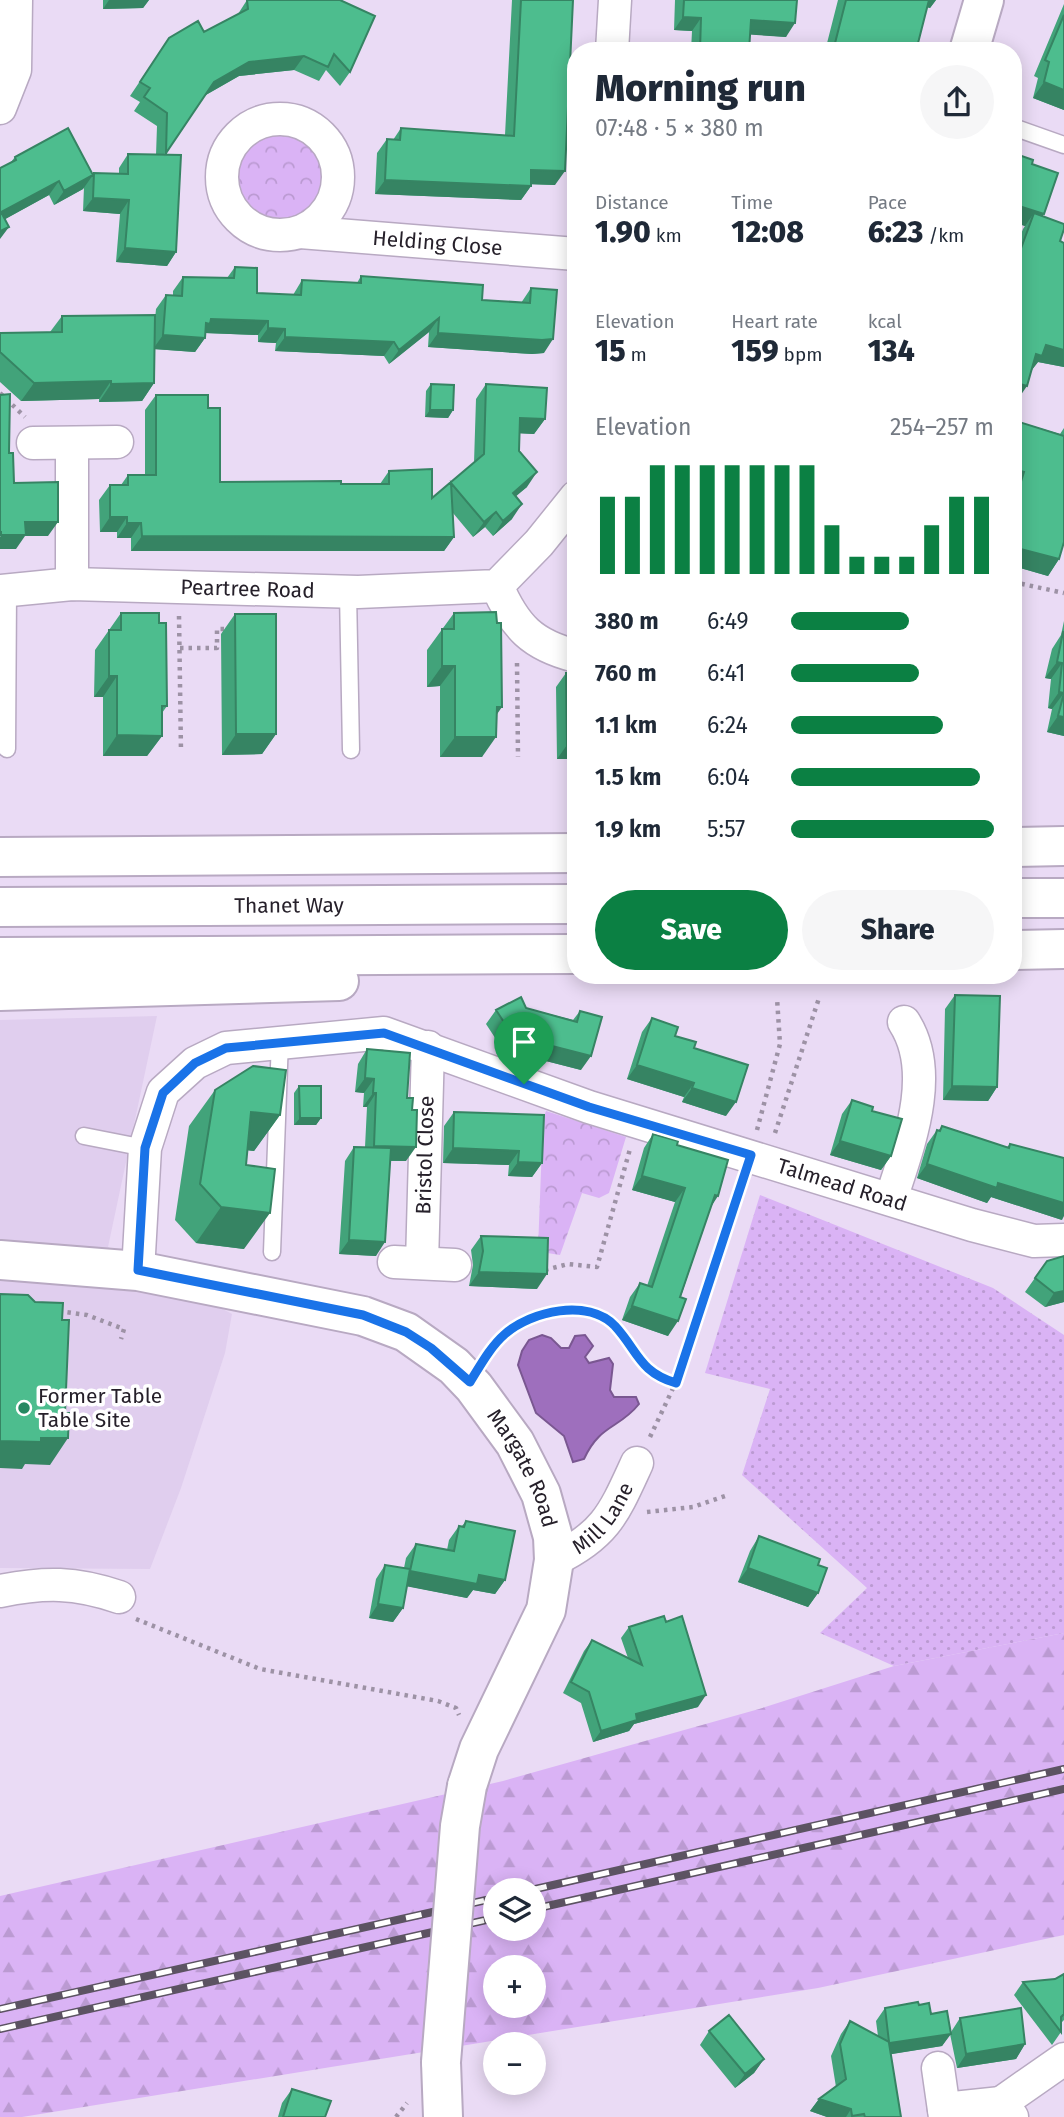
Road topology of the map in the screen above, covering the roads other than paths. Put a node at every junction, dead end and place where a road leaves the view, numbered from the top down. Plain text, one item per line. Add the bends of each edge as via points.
1 (16, 0) edge
2 (615, 0) edge
3 (984, 0) edge
4 (613, 42) edge
5 (972, 42) edge
6 (0, 108) edge
7 (1022, 130) edge
8 (1064, 145) edge
9 (300, 232) dead end
10 (567, 253) edge
11 (117, 442) dead end
12 (33, 443) dead end
13 (72, 443) junction
14 (567, 508) edge
15 (72, 584) junction
16 (497, 586) junction
17 (4, 591) edge
18 (348, 592) junction
19 (567, 652) edge
20 (7, 748) dead end
21 (351, 750) dead end
22 (1064, 846) edge
23 (1022, 847) edge
24 (567, 853) edge
25 (0, 857) edge
26 (1022, 898) edge
27 (1064, 898) edge
28 (567, 904) edge
29 (0, 907) edge
30 (1064, 949) edge
31 (1022, 950) edge
32 (559, 954) edge
33 (0, 957) edge
34 (0, 991) edge
35 (904, 1023) dead end
36 (280, 1040) junction
37 (428, 1047) junction
38 (84, 1136) dead end
39 (145, 1148) junction
40 (891, 1199) junction
41 (1064, 1240) edge
42 (272, 1252) dead end
43 (0, 1260) edge
44 (456, 1265) dead end
45 (138, 1270) junction
46 (643, 1452) road end
47 (554, 1560) junction
48 (0, 1591) edge
49 (119, 1597) road end
50 (1064, 2059) edge
51 (938, 2068) dead end
52 (1007, 2110) edge
53 (945, 2113) edge
54 (443, 2117) edge

1 - 6 street via 15,70
2 - 4 street
3 - 5 main road
7 - 8 lane
9 - 10 street, Helding Close
11 - 13 street
12 - 13 street
13 - 15 street
14 - 16 street
15 - 17 street, Peartree Road
15 - 18 street, Peartree Road
16 - 18 street, Peartree Road
16 - 19 street via 517,623 531,638
17 - 20 lane
18 - 21 lane
22 - 23 main road
24 - 25 main road
26 - 27 main road
28 - 29 main road, Thanet Way
30 - 31 main road
32 - 33 main road
32 - 34 main road via 422,979
35 - 40 street via 917,1049 918,1078 910,1140
36 - 37 street, Talmead Road via 384,1033
36 - 39 street, Talmead Road via 226,1048 195,1063 163,1093
36 - 42 lane
37 - 40 street, Talmead Road via 537,1089
37 - 44 street, Bristol Close via 408,1263
38 - 39 lane
39 - 45 street, Talmead Road
40 - 41 street, Talmead Road via 1009,1236
43 - 45 main road, Margate Road
45 - 47 main road, Margate Road via 363,1315 431,1348 470,1382 515,1443 541,1494
46 - 47 street, Mill Lane via 608,1518 584,1545
47 - 54 main road, Margate Road, bridge via 546,1610 467,1786 440,2062
48 - 49 street via 38,1584 87,1586
50 - 52 street
51 - 53 street
52 - 53 street

